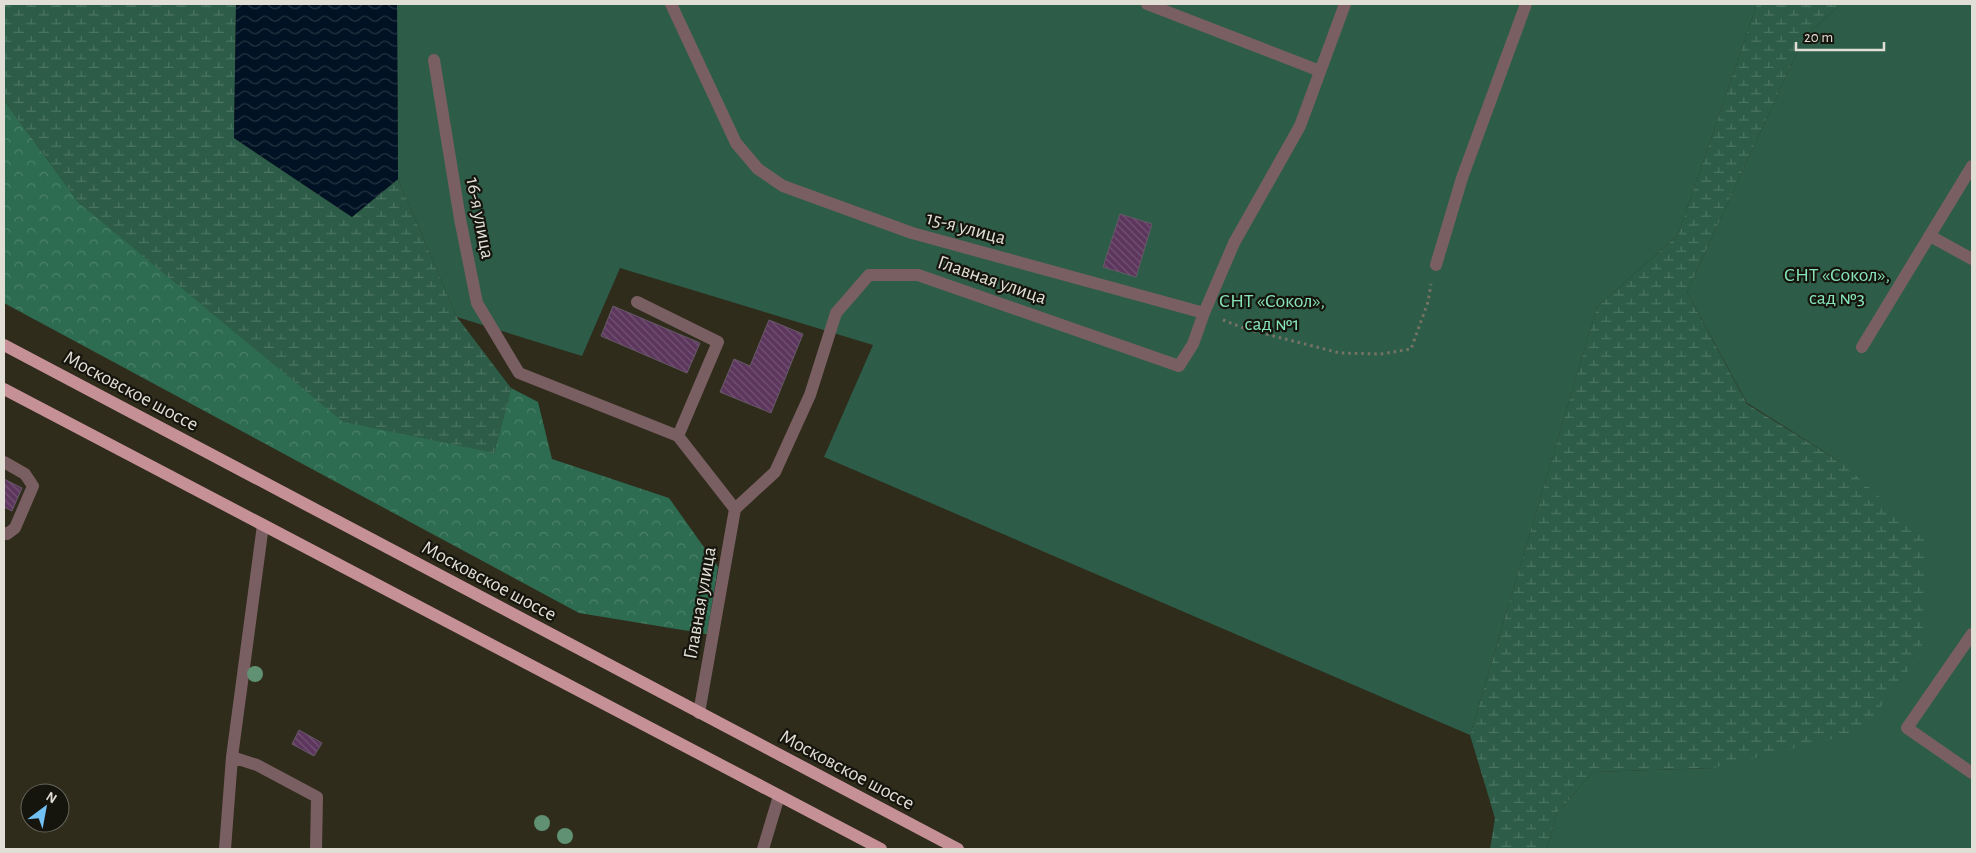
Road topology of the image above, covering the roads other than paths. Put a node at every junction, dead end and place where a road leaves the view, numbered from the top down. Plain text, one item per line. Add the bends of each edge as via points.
1 (671, 4) edge
2 (1147, 4) edge
3 (1345, 4) edge
4 (1526, 4) edge
5 (434, 60) dead end
6 (1320, 71) junction
7 (1972, 166) edge
8 (1930, 236) junction
9 (1972, 259) edge
10 (1436, 265) road end
11 (637, 302) dead end
12 (1204, 313) junction
13 (4, 345) edge
14 (1862, 347) dead end
15 (4, 389) edge
16 (678, 436) junction
17 (4, 462) edge
18 (735, 509) junction
19 (263, 525) junction
20 (4, 533) edge
21 (1972, 634) edge
22 (700, 713) junction
23 (232, 757) junction
24 (1972, 773) edge
25 (778, 796) junction
26 (225, 849) edge
27 (316, 849) edge
28 (762, 849) edge
29 (881, 849) edge
30 (958, 849) edge

1 - 12 street, 15-я улица via 736,143 758,169 783,186 912,233
2 - 6 street
3 - 6 street, Главная улица
4 - 10 street via 1462,178
5 - 16 street, 16-я улица via 477,303 519,373
6 - 12 street, Главная улица via 1300,126 1234,243
7 - 8 street
8 - 9 street
8 - 14 street
11 - 16 street via 718,342
12 - 18 street, Главная улица via 1193,344 1179,366 918,275 869,275 836,313 810,395 775,472
13 - 22 main road, Московское шоссе
15 - 19 main road
16 - 18 street
17 - 20 street via 25,474 33,486 15,528
18 - 22 street, Главная улица
19 - 23 street
19 - 25 main road
21 - 24 street via 1907,728
22 - 30 main road, Московское шоссе
23 - 26 street
23 - 27 street via 257,765 317,797
25 - 28 street
25 - 29 main road

